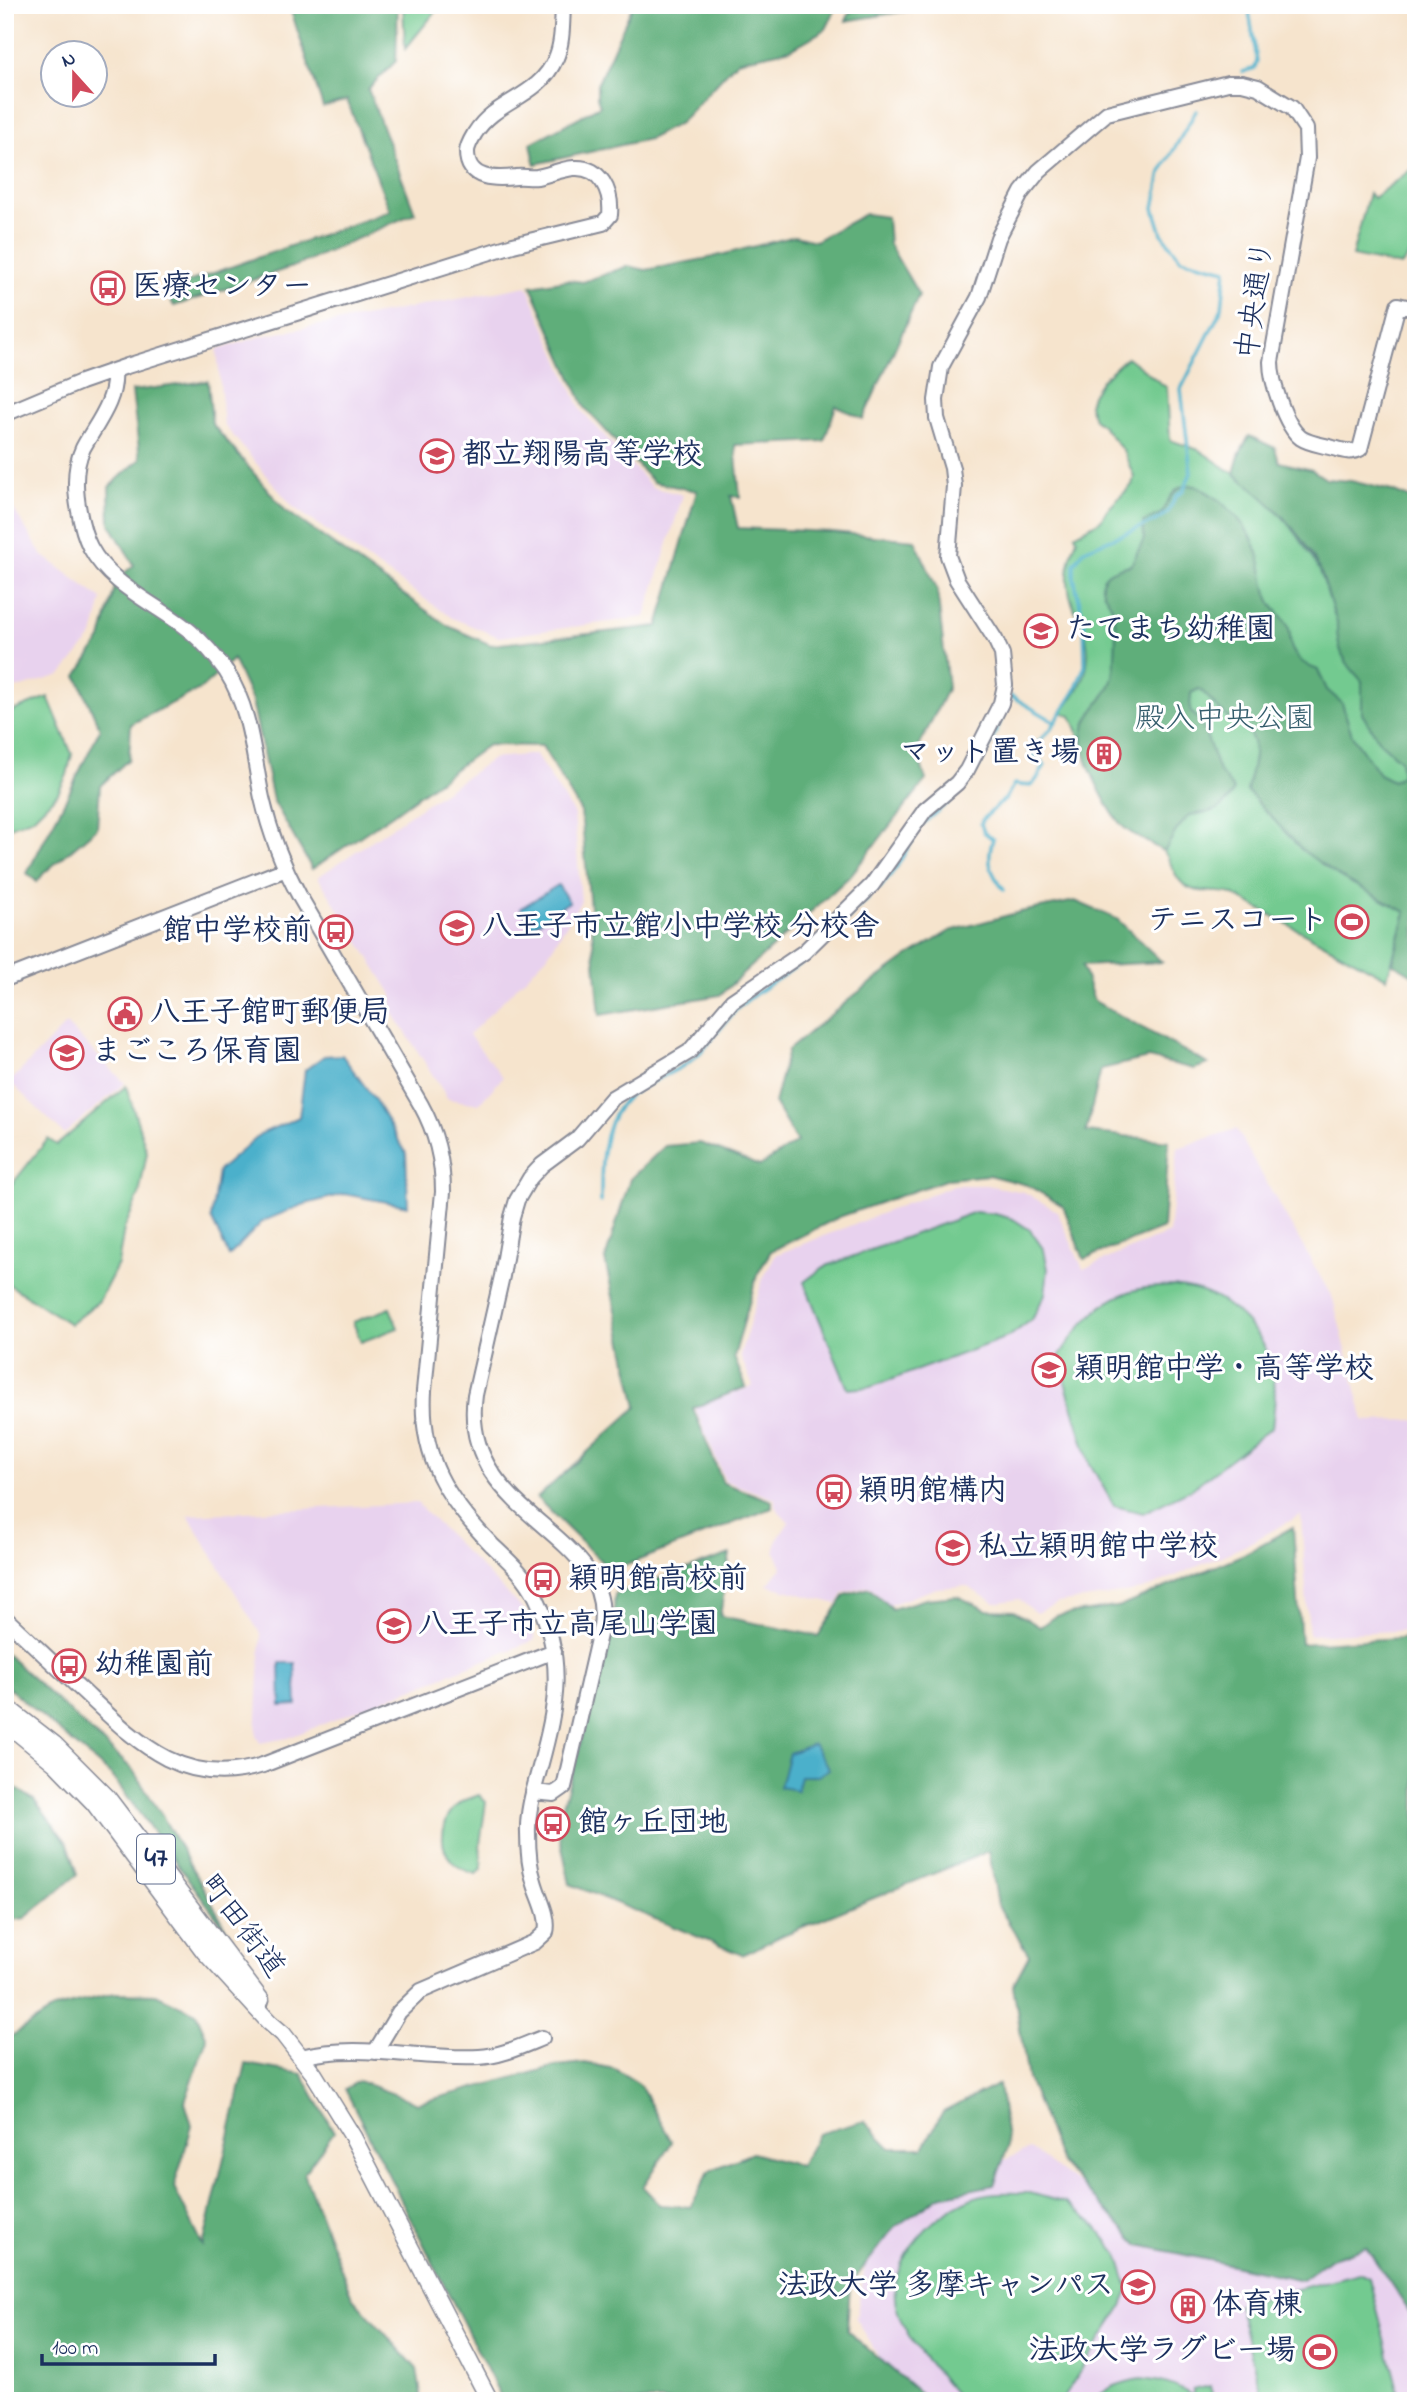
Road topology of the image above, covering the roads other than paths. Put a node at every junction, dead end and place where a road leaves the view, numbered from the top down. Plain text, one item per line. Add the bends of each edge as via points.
1 (563, 5) edge
2 (1416, 309) edge
3 (114, 371) junction
4 (5, 414) edge
5 (286, 869) junction
6 (5, 979) edge
7 (5, 1618) edge
8 (554, 1651) junction
9 (5, 1706) edge
10 (5, 1722) edge
11 (533, 1792) junction
12 (146, 1858) junction
13 (542, 2038) dead end
14 (375, 2052) junction
15 (300, 2057) junction
16 (490, 2401) edge

1 - 3 street via 557,57 549,71 481,123 467,152 477,173 486,178 534,177 572,168 591,171 599,176 609,196 610,215 603,223 513,245
2 - 11 street, 中央通り via 1398,305 1360,449 1346,451 1300,437 1287,417 1271,362 1308,149 1306,129 1292,108 1258,87 1233,83 1115,110 1027,184 998,238 975,304 941,367 936,391 937,418 953,477 947,547 950,564 999,646 1006,671 1001,703 972,763 957,783 930,804 878,878 810,946 732,1001 684,1056 612,1098 577,1139 536,1171 517,1200 475,1395 476,1439 499,1484 587,1569 602,1609 565,1784 557,1793
3 - 4 street
3 - 5 street via 112,391 76,471 79,513 89,546 117,579 202,642 230,678 247,720 266,814
5 - 6 street
5 - 8 street via 433,1129 443,1192 424,1391 427,1440 438,1475 457,1507 530,1586 548,1624
7 - 8 street via 144,1746 179,1764 215,1770 263,1765
8 - 11 street via 554,1711
9 - 12 main road, 町田街道 / 47 via 74,1764 118,1811
10 - 12 main road, 町田街道 / 47 via 85,1793
11 - 14 street via 529,1860 548,1922 545,1934 421,1991 398,2012
12 - 15 main road, 町田街道 / 47 via 204,1951
13 - 14 street via 481,2057
14 - 15 street via 339,2050
15 - 16 main road, 町田街道 / 47 via 353,2137

